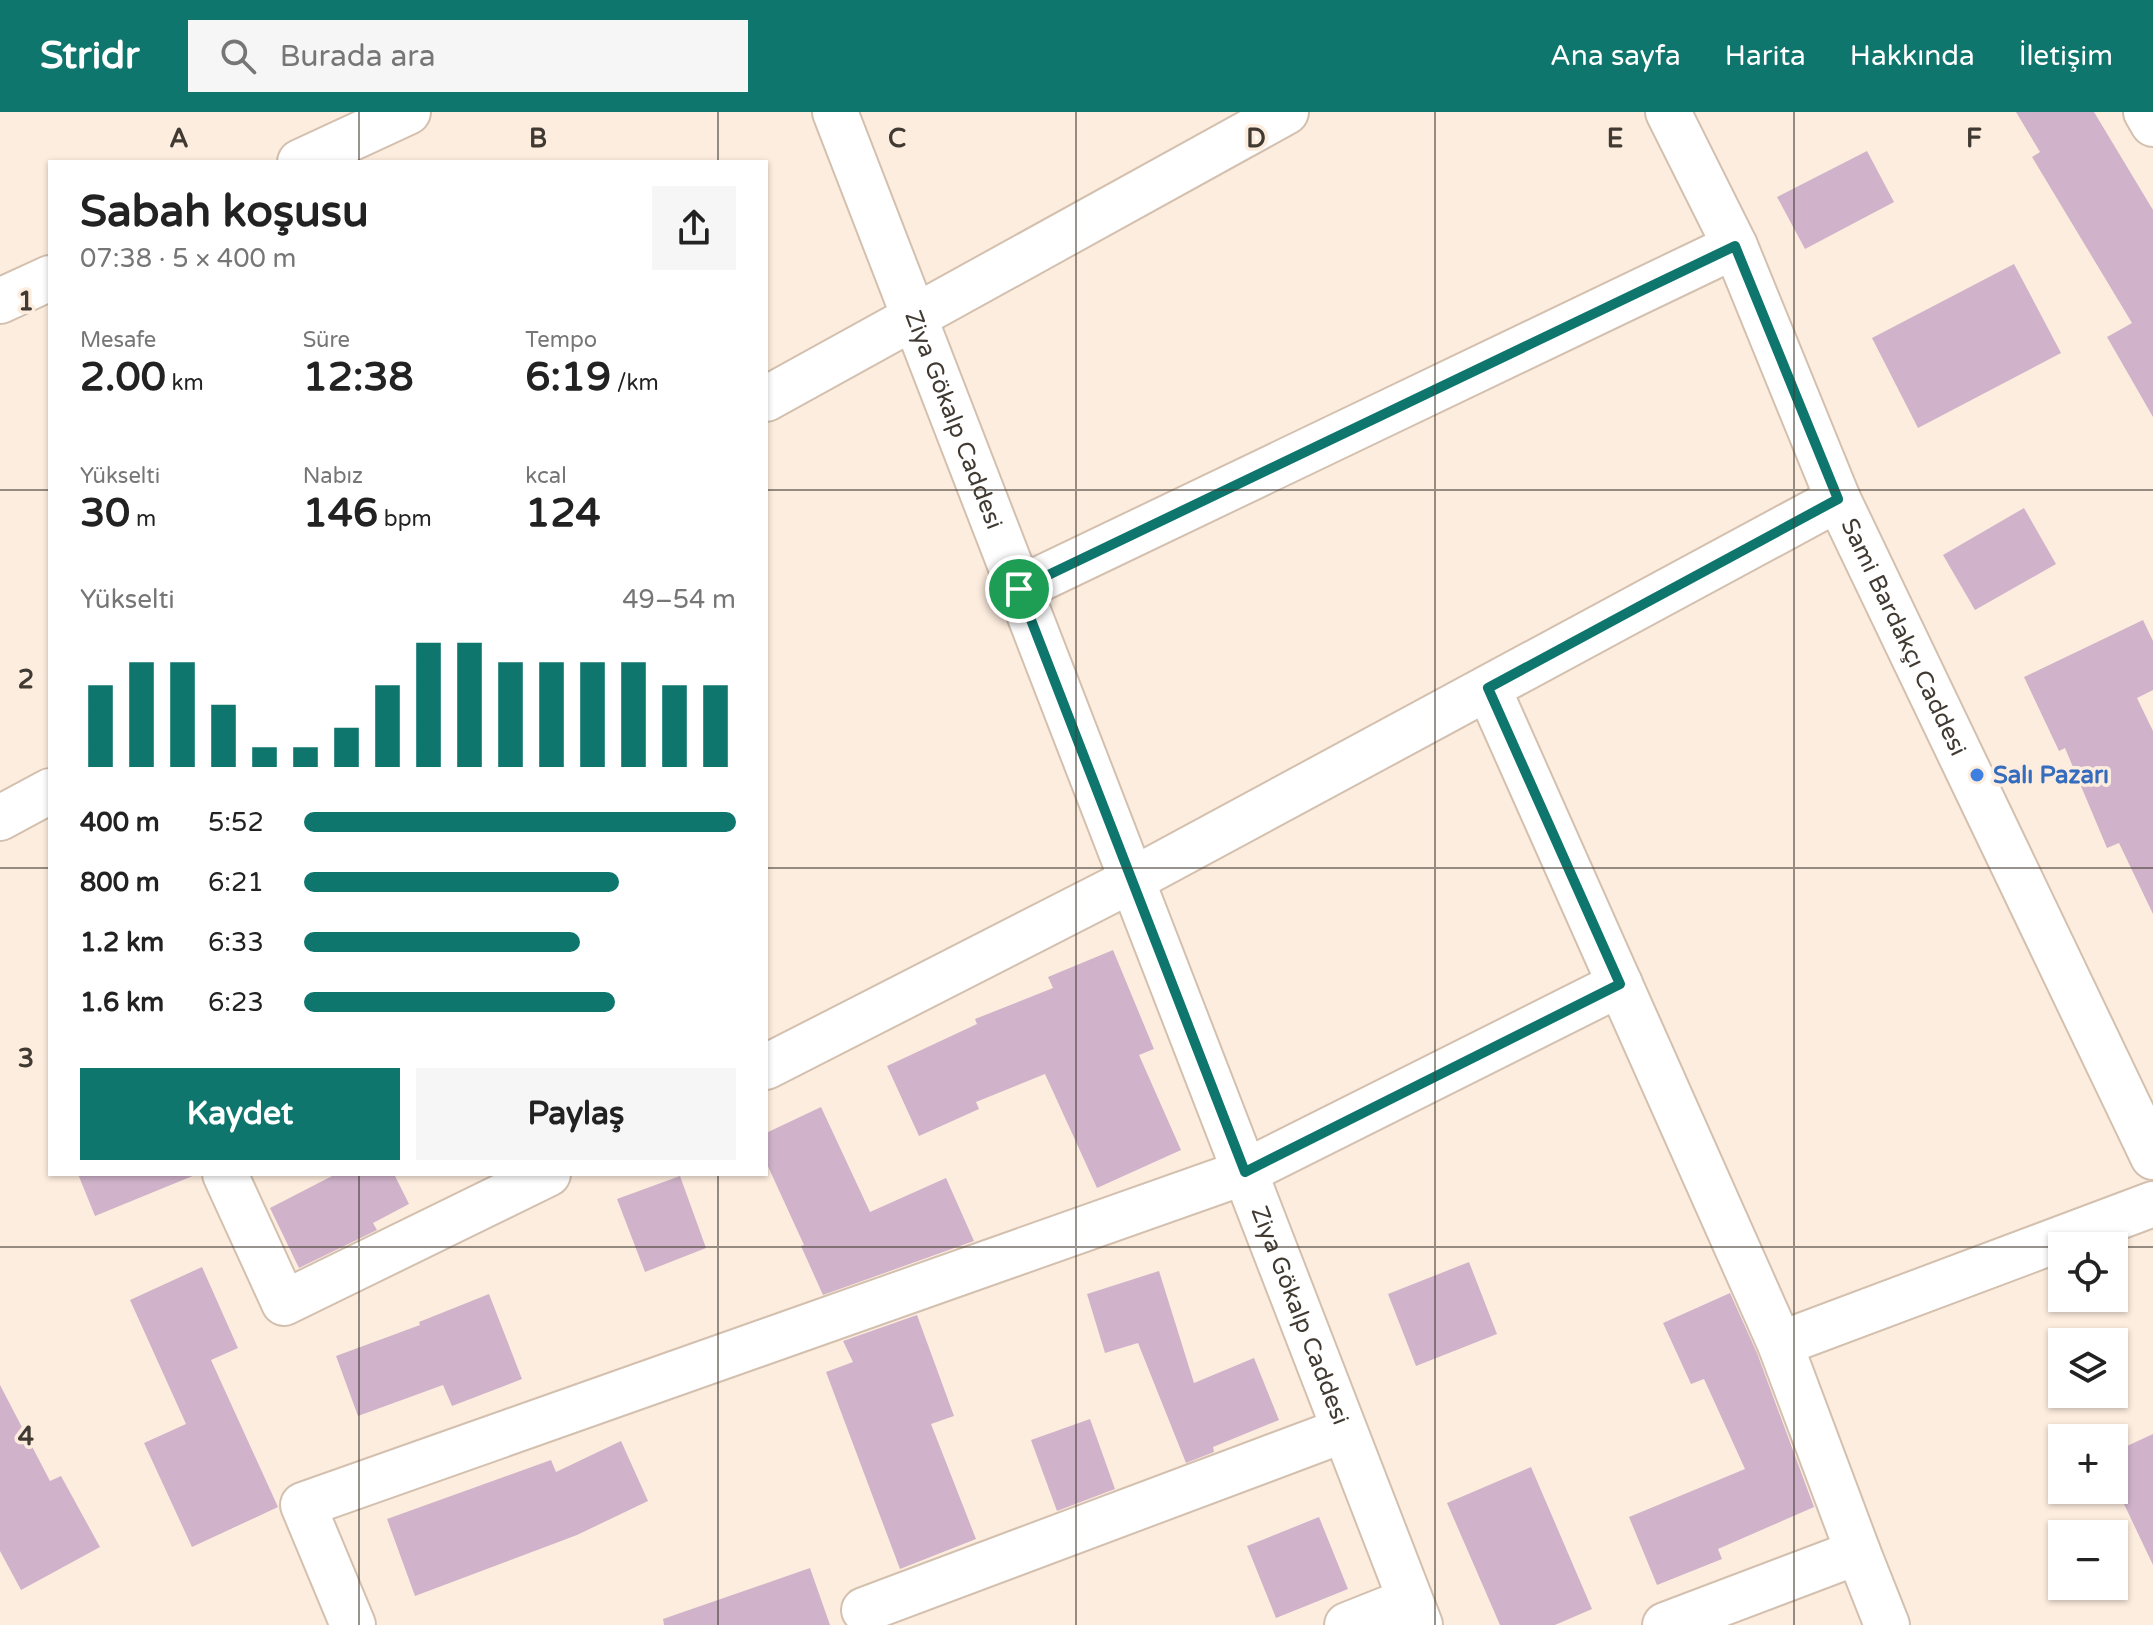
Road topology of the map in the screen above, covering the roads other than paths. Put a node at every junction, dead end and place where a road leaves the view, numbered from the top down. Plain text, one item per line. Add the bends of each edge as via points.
1 (408, 112) edge
2 (835, 112) edge
3 (1286, 112) edge
4 (1668, 112) edge
5 (2146, 112) edge
6 (2153, 124) edge
7 (304, 160) edge
8 (1735, 246) junction
9 (48, 279) edge
10 (0, 301) edge
11 (915, 318) junction
12 (768, 398) edge
13 (1838, 499) junction
14 (1019, 589) junction
15 (1488, 688) junction
16 (48, 794) edge
17 (0, 818) edge
18 (1132, 880) junction
19 (1620, 984) junction
20 (768, 1066) edge
21 (2153, 1157) edge
22 (1245, 1172) junction
23 (226, 1176) edge
24 (544, 1176) edge
25 (2153, 1204) edge
26 (1780, 1344) junction
27 (1344, 1430) junction
28 (1858, 1552) junction
29 (864, 1610) dead end
30 (1415, 1613) edge
31 (353, 1625) edge
32 (1347, 1625) edge
33 (1665, 1625) edge
34 (1887, 1625) edge

1 - 7 street
2 - 11 street, Ziya Gökalp Caddesi
3 - 11 street
4 - 8 street, Sami Bardakçı Caddesi
5 - 6 street
8 - 13 street, Sami Bardakçı Caddesi
8 - 14 street
9 - 10 street
11 - 12 street
11 - 14 street, Ziya Gökalp Caddesi
13 - 15 street
13 - 21 street, Sami Bardakçı Caddesi
14 - 18 street, Ziya Gökalp Caddesi
15 - 18 street
15 - 19 street
16 - 17 street
18 - 20 street
18 - 22 street, Ziya Gökalp Caddesi
19 - 22 street
19 - 26 street
22 - 27 street, Ziya Gökalp Caddesi
22 - 31 street via 303,1505
23 - 24 street via 284,1303
25 - 26 street
26 - 28 street
27 - 29 street
27 - 30 street, Ziya Gökalp Caddesi
28 - 33 street
28 - 34 street
30 - 32 street

